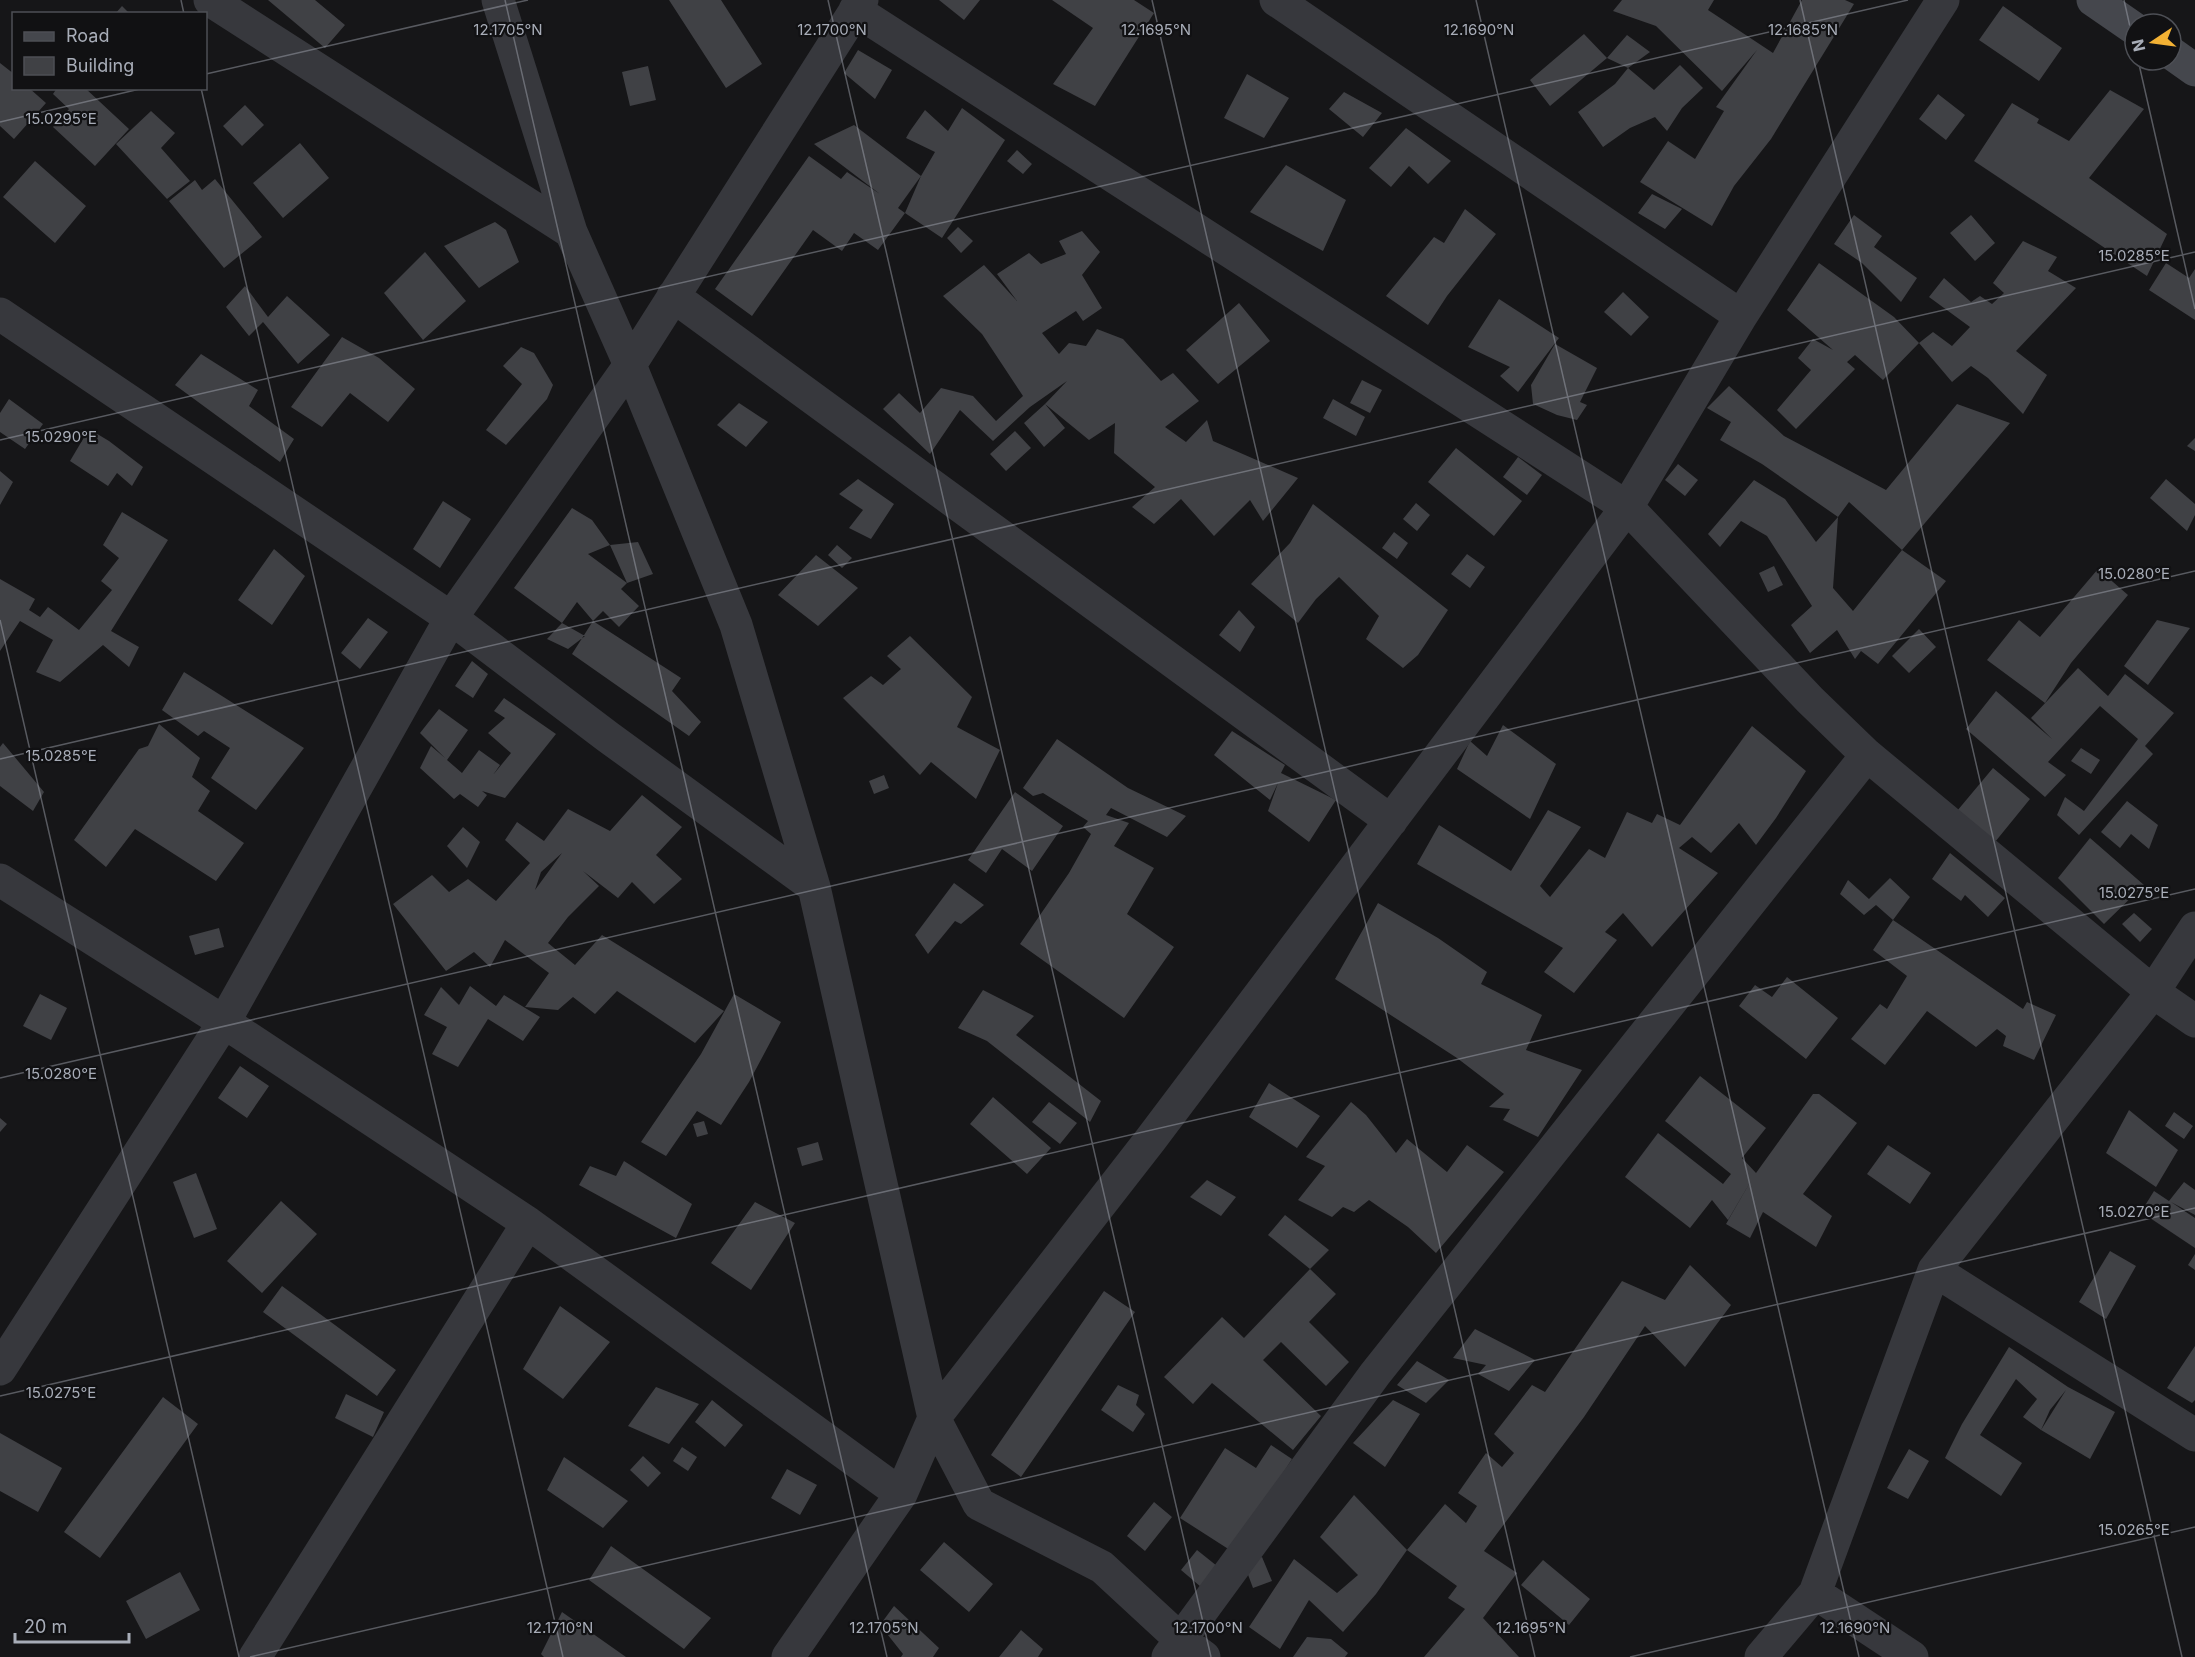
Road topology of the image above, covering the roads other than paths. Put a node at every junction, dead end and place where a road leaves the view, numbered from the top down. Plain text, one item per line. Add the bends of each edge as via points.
1 (210, 0) edge
2 (498, 0) edge
3 (1276, 0) edge
4 (1943, 0) edge
5 (2093, 0) edge
6 (859, 5) edge
7 (2123, 21) edge
8 (571, 232) junction
9 (673, 296) junction
10 (0, 314) edge
11 (1741, 316) junction
12 (630, 365) junction
13 (1627, 507) junction
14 (451, 618) junction
15 (1867, 755) junction
16 (1391, 821) junction
17 (0, 880) edge
18 (814, 887) junction
19 (2195, 928) edge
20 (2153, 992) junction
21 (224, 1022) junction
22 (2195, 1022) edge
23 (528, 1223) junction
24 (1934, 1270) junction
25 (0, 1369) edge
26 (934, 1418) junction
27 (2195, 1435) edge
28 (901, 1494) junction
29 (1815, 1593) junction
30 (1184, 1651) edge
31 (255, 1657) edge
32 (788, 1657) edge
33 (1761, 1657) edge
34 (1912, 1657) edge

1 - 8 street
2 - 8 street
3 - 11 street
4 - 11 street
5 - 7 street
6 - 9 street
6 - 13 street
8 - 12 street
9 - 12 street
9 - 16 street
10 - 14 street
11 - 13 street
12 - 14 street
12 - 18 street via 736,626
13 - 15 street
13 - 16 street
14 - 18 street
14 - 21 street
15 - 20 street
15 - 30 street via 1375,1374
16 - 26 street
17 - 21 street
18 - 26 street
19 - 20 street
20 - 22 street
20 - 24 street
21 - 23 street
21 - 25 street
23 - 28 street
23 - 31 street
24 - 27 street
24 - 29 street
26 - 28 street
26 - 30 street via 979,1504 1102,1567
28 - 32 street
29 - 33 street
29 - 34 street

